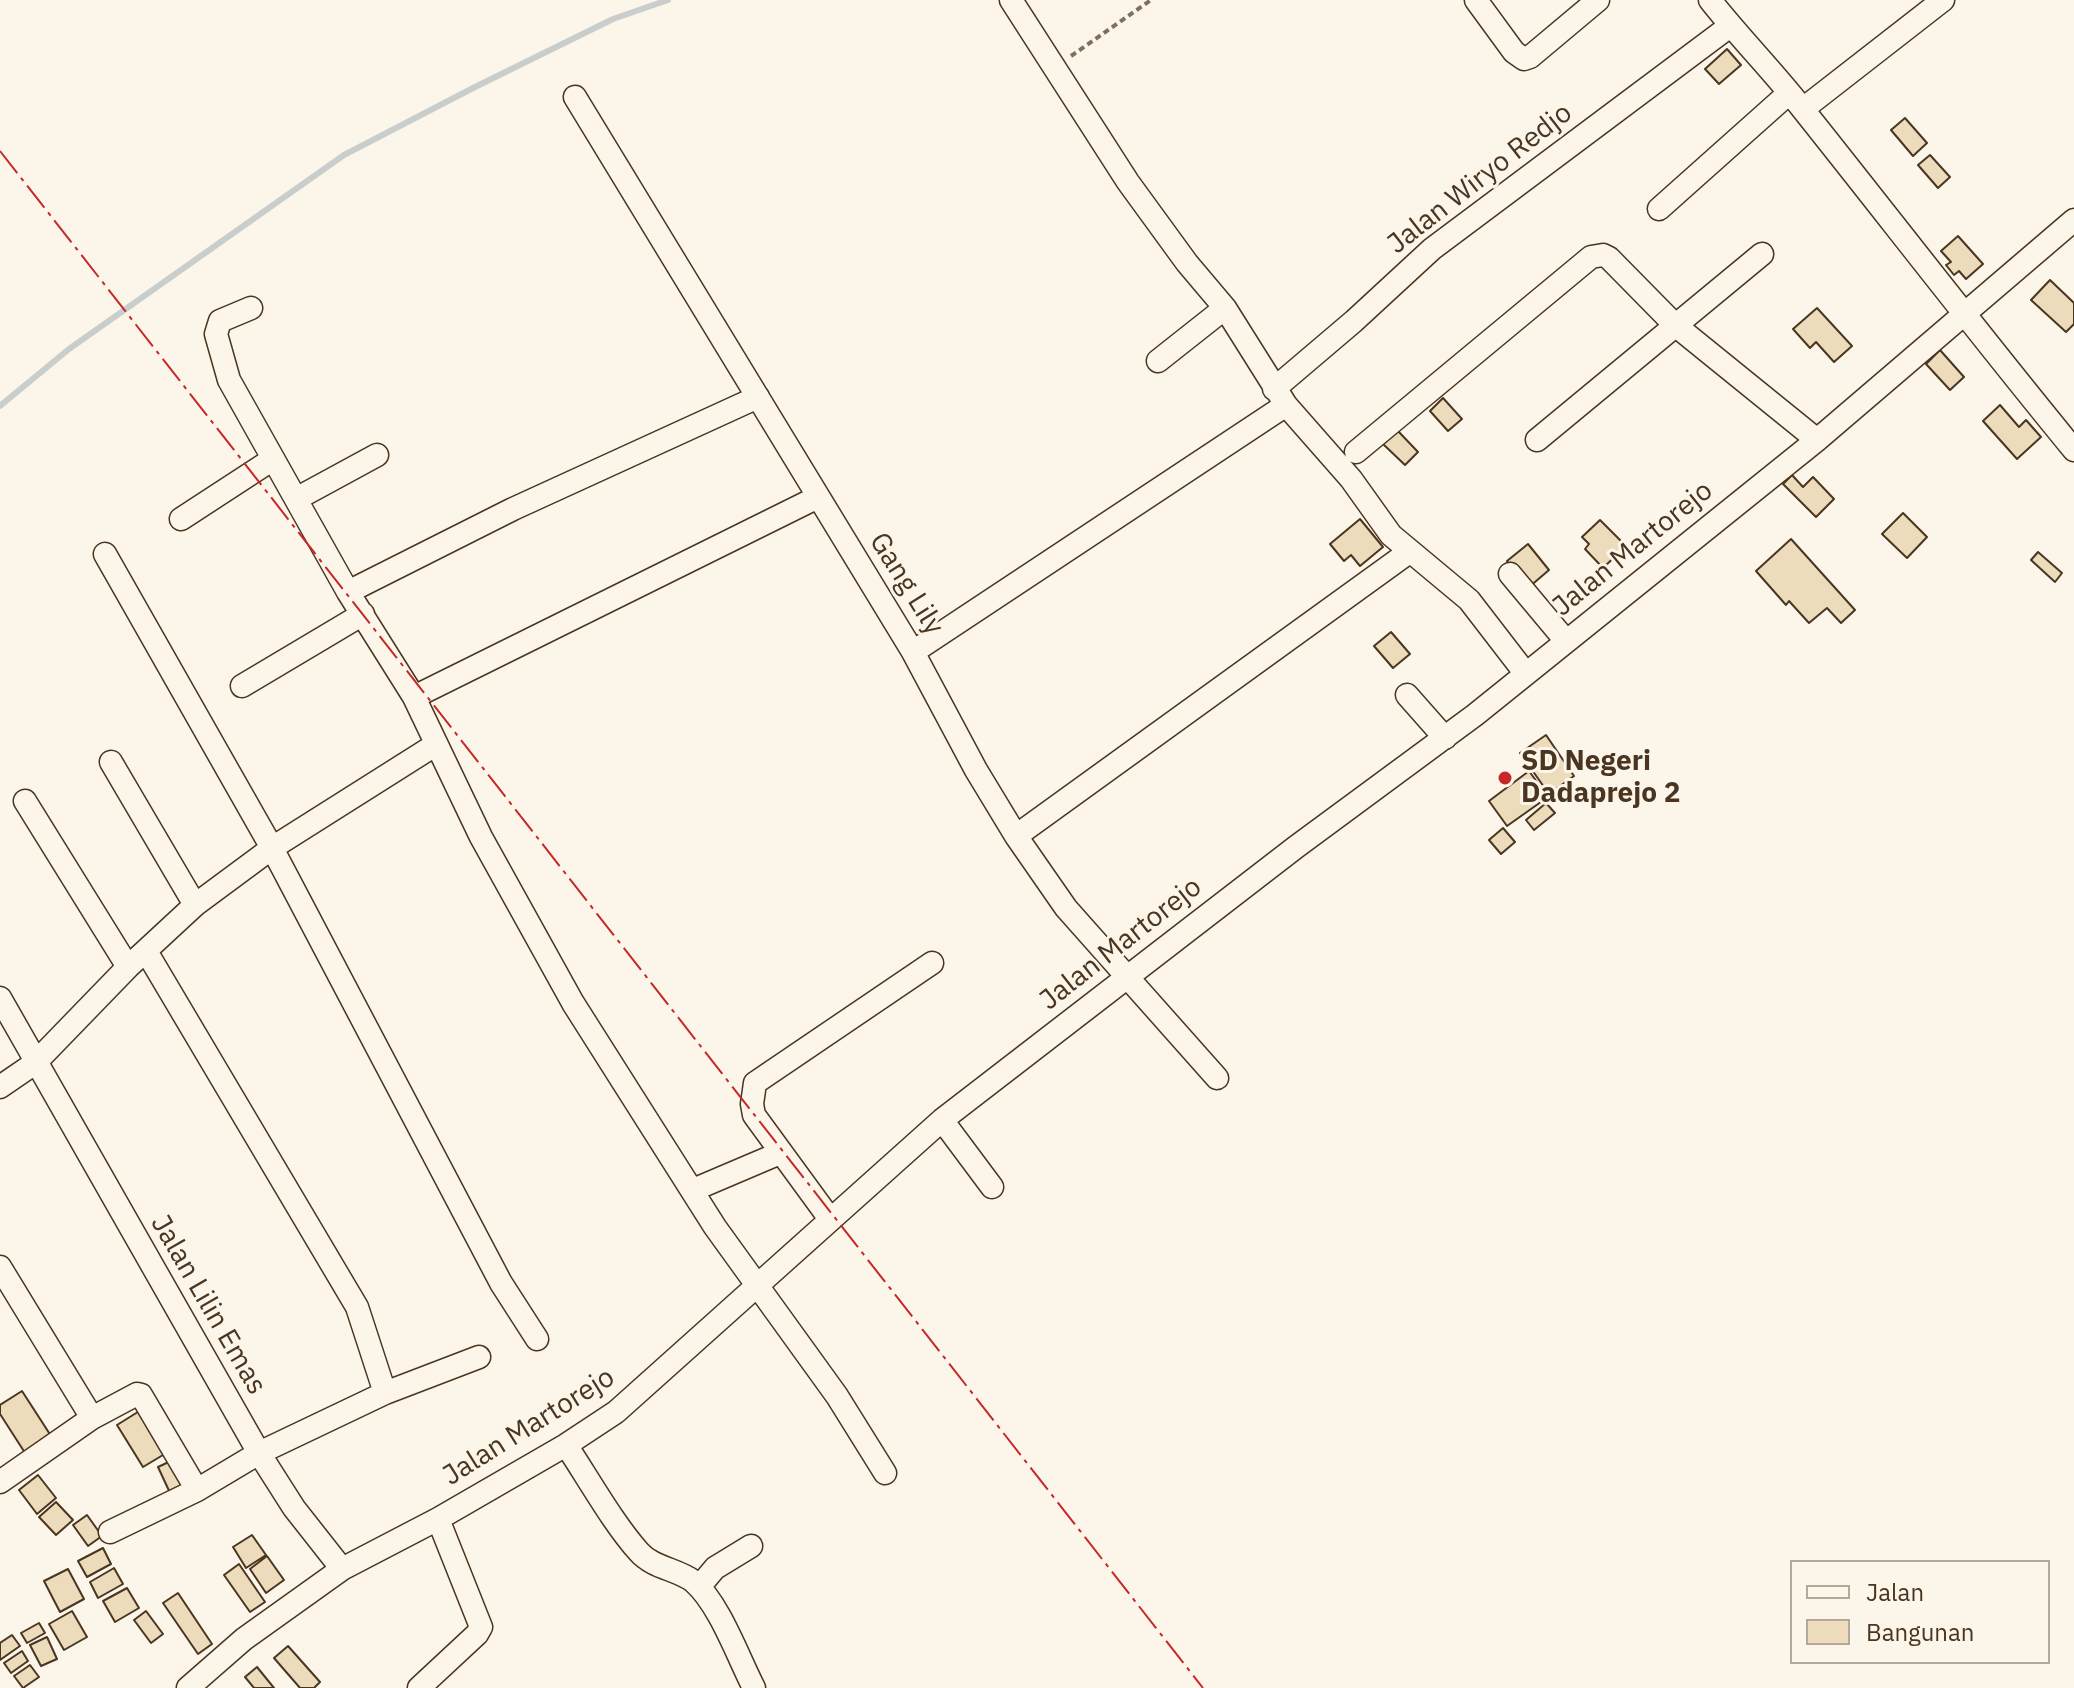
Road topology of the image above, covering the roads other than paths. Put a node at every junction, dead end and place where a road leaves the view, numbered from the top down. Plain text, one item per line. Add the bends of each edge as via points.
1 (1011, 0) edge
2 (1598, 0) edge
3 (1710, 0) edge
4 (1943, 0) edge
5 (1487, 3) edge
6 (1730, 26) junction
7 (575, 97) dead end
8 (1796, 101) junction
9 (1659, 209) dead end
10 (2074, 220) edge
11 (1762, 254) dead end
12 (251, 308) dead end
13 (1225, 308) junction
14 (1962, 314) junction
15 (1675, 325) junction
16 (1158, 361) dead end
17 (758, 397) junction
18 (1280, 397) junction
19 (1537, 440) dead end
20 (1817, 440) junction
21 (2074, 450) edge
22 (1356, 452) dead end
23 (377, 455) dead end
24 (273, 459) junction
25 (818, 497) junction
26 (296, 499) junction
27 (181, 519) dead end
28 (1409, 552) junction
29 (105, 554) dead end
30 (1510, 574) dead end
31 (348, 592) junction
32 (363, 614) junction
33 (1566, 641) junction
34 (913, 652) junction
35 (1526, 674) junction
36 (242, 686) dead end
37 (1407, 695) dead end
38 (414, 697) junction
39 (1445, 738) junction
40 (435, 745) junction
41 (111, 762) dead end
42 (25, 801) dead end
43 (1016, 836) junction
44 (272, 848) junction
45 (195, 905) junction
46 (146, 951) junction
47 (932, 963) dead end
48 (128, 967) junction
49 (1127, 976) junction
50 (0, 998) edge
51 (35, 1063) junction
52 (1217, 1078) dead end
53 (0, 1087) edge
54 (942, 1120) junction
55 (780, 1153) junction
56 (992, 1187) dead end
57 (693, 1190) junction
58 (830, 1219) junction
59 (0, 1267) edge
60 (755, 1286) junction
61 (537, 1339) dead end
62 (479, 1357) dead end
63 (385, 1393) junction
64 (92, 1418) junction
65 (566, 1445) junction
66 (259, 1453) junction
67 (885, 1473) dead end
68 (0, 1482) edge
69 (197, 1490) junction
70 (438, 1519) junction
71 (110, 1532) dead end
72 (751, 1546) dead end
73 (342, 1569) junction
74 (699, 1587) junction
75 (188, 1688) edge
76 (419, 1688) edge
77 (754, 1688) edge

1 - 13 street via 1154,219
2 - 5 street via 1524,59 1514,52
3 - 6 street
4 - 8 street
6 - 8 street
6 - 18 street, Jalan Wiryo Redjo via 1432,249
7 - 17 street, Gang Lily
8 - 9 street
8 - 14 street
10 - 14 street, Jalan Martorejo
11 - 15 street
12 - 24 street via 220,321 216,334 229,380
13 - 16 street
13 - 18 street
14 - 20 street, Jalan Martorejo
14 - 21 street
15 - 19 street
15 - 20 street
15 - 22 street via 1609,258 1595,255
17 - 25 street, Gang Lily
17 - 31 street via 513,509
18 - 28 street
18 - 34 street, Jalan Wiryo Redjo
20 - 33 street, Jalan Martorejo
23 - 26 street
24 - 26 street
24 - 27 street
25 - 34 street, Gang Lily
25 - 38 street
26 - 31 street
28 - 35 street via 1469,600
28 - 43 street
29 - 44 street
30 - 33 street
31 - 32 street
32 - 36 street
32 - 38 street
33 - 35 street, Jalan Martorejo
34 - 43 street, Gang Lily
35 - 39 street, Jalan Martorejo
37 - 39 street
38 - 40 street
39 - 49 street, Jalan Martorejo
40 - 44 street
40 - 57 street via 573,1003
41 - 45 street
42 - 48 street
43 - 49 street, Gang Lily via 1066,908
44 - 45 street
44 - 61 street via 501,1283
45 - 46 street
46 - 48 street
46 - 63 street via 357,1307
47 - 55 street via 755,1083 754,1115
48 - 51 street
49 - 52 street, Gang Lily
49 - 54 street, Jalan Martorejo
50 - 51 street, Jalan Lilin Emas
51 - 53 street
51 - 66 street, Jalan Lilin Emas
54 - 56 street
54 - 58 street, Jalan Martorejo
55 - 57 street
55 - 58 street
57 - 60 street
58 - 60 street, Jalan Martorejo
59 - 64 street
60 - 65 street, Jalan Martorejo via 616,1412
60 - 67 street via 837,1396
62 - 63 street
63 - 66 street
64 - 68 street
64 - 69 street via 141,1395
65 - 70 street, Jalan Martorejo
65 - 74 street via 640,1554
66 - 69 street
66 - 73 street, Jalan Lilin Emas
69 - 71 street
70 - 73 street, Jalan Martorejo
70 - 76 street via 481,1627
72 - 74 street via 715,1568
73 - 75 street, Jalan Martorejo via 244,1639
74 - 77 street

